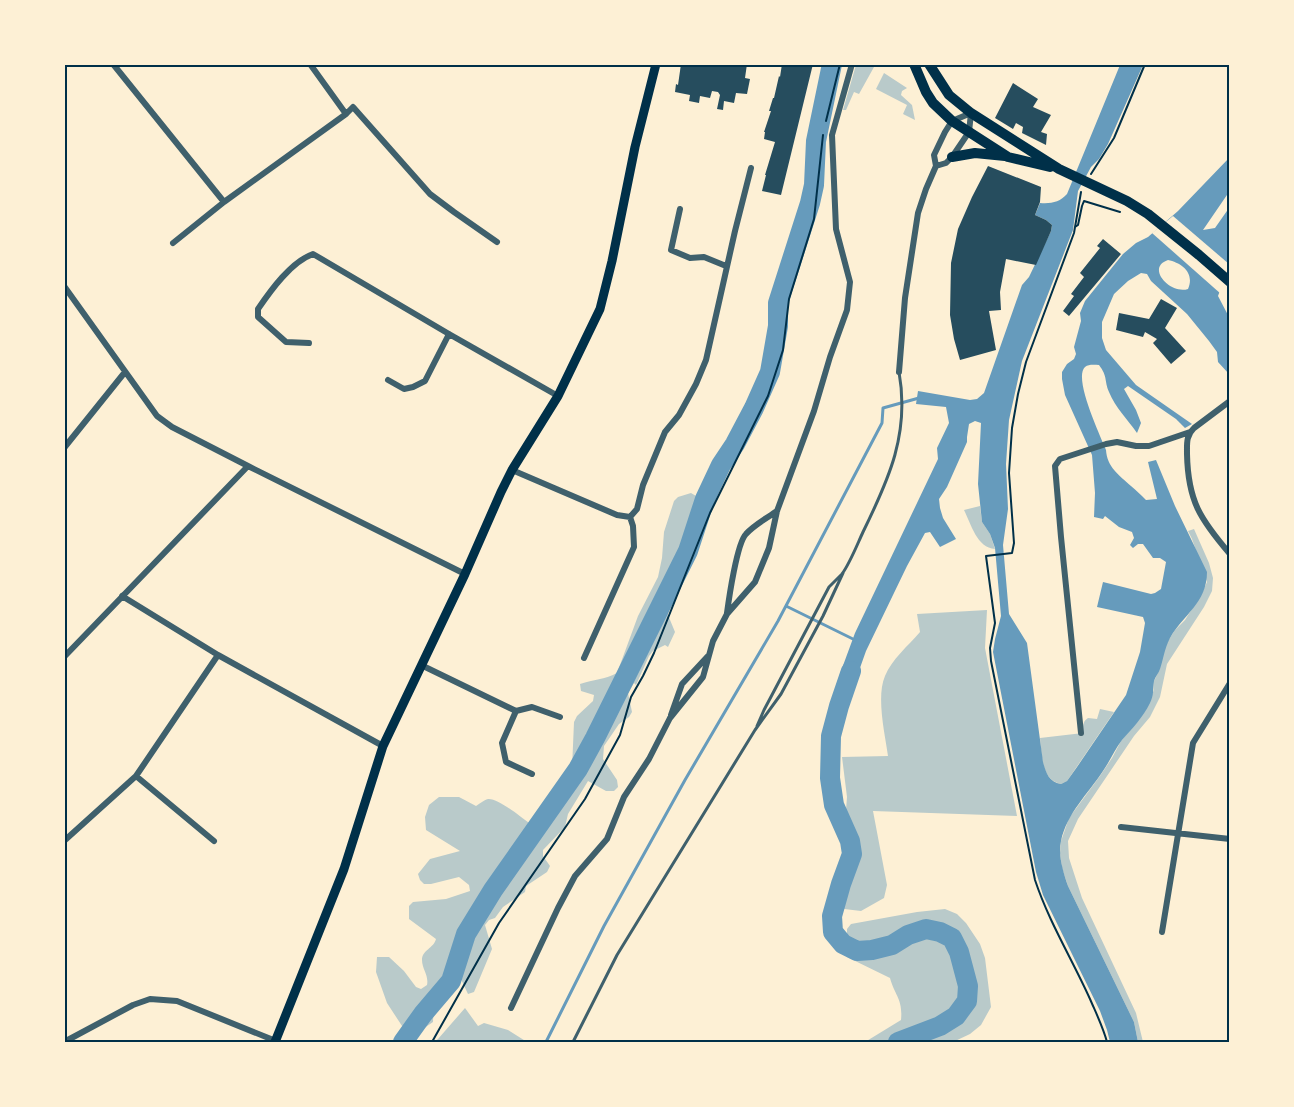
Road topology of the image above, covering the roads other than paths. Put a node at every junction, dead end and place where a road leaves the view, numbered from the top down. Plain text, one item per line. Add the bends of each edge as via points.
1 (113, 64) edge
2 (310, 64) edge
3 (656, 64) edge
4 (852, 64) edge
5 (914, 64) edge
6 (928, 64) edge
7 (971, 113) junction
8 (346, 114) junction
9 (952, 121) junction
10 (969, 132) junction
11 (952, 157) junction
12 (1008, 157) junction
13 (936, 166) junction
14 (751, 168) dead end
15 (1059, 169) junction
16 (224, 202) junction
17 (680, 209) dead end
18 (497, 242) dead end
19 (173, 243) dead end
20 (726, 266) junction
21 (1230, 282) edge
22 (64, 286) edge
23 (449, 334) junction
24 (309, 343) dead end
25 (125, 372) junction
26 (899, 372) joint
27 (388, 380) dead end
28 (558, 396) junction
29 (1230, 401) edge
30 (1190, 432) junction
31 (64, 447) edge
32 (248, 466) junction
33 (512, 470) junction
34 (777, 511) junction
35 (630, 517) junction
36 (1230, 554) edge
37 (843, 573) junction
38 (465, 574) junction
39 (122, 596) junction
40 (728, 614) junction
41 (710, 654) junction
42 (218, 655) junction
43 (64, 657) edge
44 (584, 658) dead end
45 (421, 665) junction
46 (1230, 683) edge
47 (516, 711) junction
48 (560, 717) dead end
49 (670, 718) junction
50 (755, 730) junction
51 (1080, 733) dead end
52 (383, 747) junction
53 (532, 774) dead end
54 (136, 776) junction
55 (1121, 827) dead end
56 (1177, 833) junction
57 (1230, 839) edge
58 (64, 841) edge
59 (214, 842) dead end
60 (1162, 932) dead end
61 (511, 1008) dead end
62 (64, 1042) edge
63 (275, 1042) edge
64 (573, 1042) edge

1 - 16 street
2 - 8 street
3 - 28 main road via 600,309
4 - 34 street via 832,135 836,229 850,282 847,310
5 - 9 main road via 933,103
6 - 7 main road via 949,95
7 - 9 street
7 - 10 street
7 - 15 main road
8 - 16 street
8 - 18 street via 353,108 430,194
9 - 10 main road
9 - 13 street via 934,155
10 - 11 street
10 - 12 main road
11 - 12 main road via 975,153
11 - 13 street
12 - 15 main road
13 - 26 street via 918,213
14 - 20 street
15 - 21 main road via 1133,204
16 - 19 street
17 - 20 street via 671,250
20 - 35 street via 706,360 679,415 665,432 637,508
22 - 25 street
23 - 24 street via 313,254 290,270 258,309 258,317 286,342
23 - 27 street via 424,381 404,389
23 - 28 street
25 - 31 street
25 - 32 street via 157,416 172,428
26 - 37 lane via 903,406 892,467
28 - 33 main road
29 - 30 street
30 - 36 street via 1187,438 1192,496 1201,517
30 - 51 street via 1149,446 1106,444 1060,459 1055,466
32 - 38 street
32 - 39 street
33 - 35 street
33 - 38 main road
34 - 40 street via 769,548 755,582
34 - 40 street via 744,535 735,564
35 - 44 street via 634,547
37 - 50 lane via 781,693
37 - 50 lane via 829,587
38 - 45 main road
39 - 42 street
39 - 43 street
40 - 41 street
41 - 49 street via 703,677
41 - 49 street via 682,684
42 - 52 street
42 - 54 street
45 - 47 street
45 - 52 main road
46 - 56 street via 1193,743
47 - 48 street via 532,707
47 - 53 street via 502,743 506,762
49 - 61 street via 624,797 607,839 575,876
50 - 64 lane via 617,955
52 - 63 main road via 344,869
54 - 58 street
54 - 59 street
55 - 56 street
56 - 57 street
56 - 60 street
62 - 63 street via 150,999 177,1001

